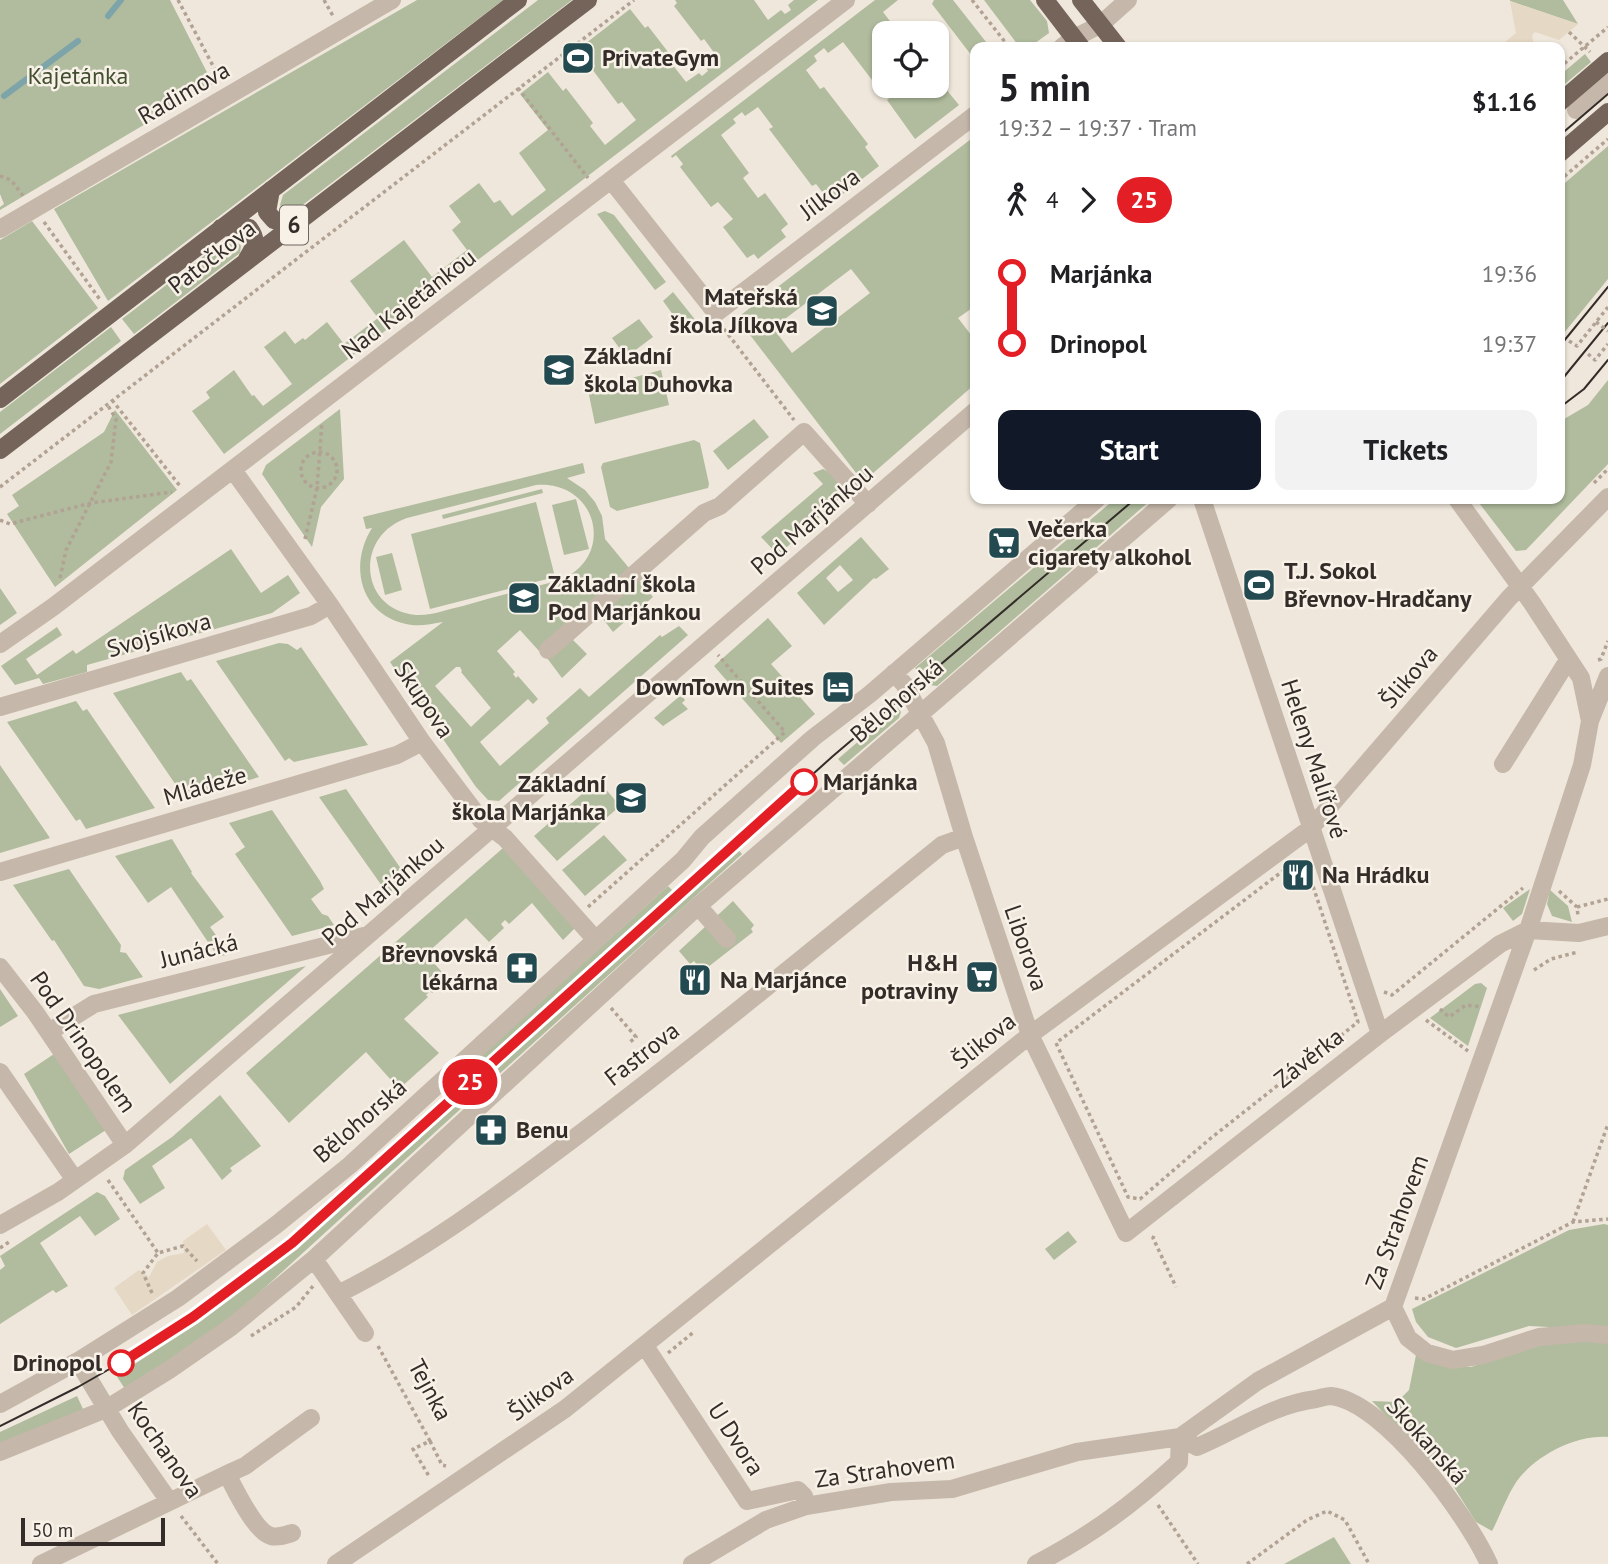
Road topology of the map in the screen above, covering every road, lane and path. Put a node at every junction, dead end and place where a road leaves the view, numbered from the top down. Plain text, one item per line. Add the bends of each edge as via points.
1 (178, 0) edge
2 (324, 0) edge
3 (392, 0) edge
4 (518, 0) edge
5 (588, 0) edge
6 (634, 0) edge
7 (846, 0) edge
8 (972, 0) edge
9 (1045, 0) edge
10 (1081, 0) edge
11 (1128, 0) edge
12 (334, 18) dead end
13 (1100, 25) junction
14 (1608, 27) edge
15 (1569, 32) dead end
16 (1005, 42) edge
17 (1072, 42) edge
18 (1076, 42) edge
19 (1114, 42) edge
20 (1585, 47) junction
21 (1608, 61) edge
22 (1565, 63) edge
23 (1608, 82) edge
24 (223, 84) dead end
25 (519, 88) junction
26 (1565, 98) edge
27 (1576, 110) dead end
28 (1608, 113) edge
29 (970, 119) edge
30 (1608, 139) edge
31 (1565, 149) edge
32 (0, 176) edge
33 (1565, 176) edge
34 (604, 185) junction
35 (271, 190) junction
36 (35, 208) junction
37 (303, 217) junction
38 (221, 228) junction
39 (0, 229) edge
40 (246, 261) junction
41 (103, 304) dead end
42 (1608, 307) edge
43 (716, 313) junction
44 (1596, 321) junction
45 (1608, 331) edge
46 (1569, 341) dead end
47 (1608, 344) edge
48 (1588, 354) dead end
49 (0, 399) edge
50 (112, 400) junction
51 (107, 404) junction
52 (970, 415) edge
53 (322, 418) dead end
54 (804, 432) junction
55 (0, 450) edge
56 (321, 451) junction
57 (233, 470) junction
58 (0, 487) edge
59 (317, 488) junction
60 (1608, 497) edge
61 (91, 503) junction
62 (868, 504) junction
63 (1091, 504) edge
64 (1163, 504) edge
65 (1204, 504) edge
66 (1461, 504) edge
67 (0, 520) edge
68 (304, 544) dead end
69 (1520, 586) junction
70 (330, 605) junction
71 (53, 607) junction
72 (1608, 640) edge
73 (0, 644) edge
74 (548, 650) dead end
75 (718, 655) dead end
76 (1568, 660) junction
77 (1592, 662) dead end
78 (894, 673) junction
79 (1608, 676) edge
80 (0, 707) edge
81 (921, 713) junction
82 (1590, 721) junction
83 (422, 742) junction
84 (1503, 764) dead end
85 (1311, 828) junction
86 (492, 830) junction
87 (964, 837) junction
88 (0, 872) edge
89 (1528, 885) dead end
90 (1608, 899) edge
91 (589, 906) dead end
92 (698, 906) junction
93 (1577, 906) dead end
94 (1608, 926) edge
95 (1528, 930) junction
96 (369, 935) junction
97 (727, 939) dead end
98 (596, 940) junction
99 (0, 967) edge
100 (1382, 991) dead end
101 (1448, 1000) dead end
102 (610, 1006) dead end
103 (1438, 1008) junction
104 (1487, 1008) dead end
105 (1358, 1022) joint
106 (49, 1032) junction
107 (1380, 1034) junction
108 (1030, 1035) junction
109 (1475, 1042) dead end
110 (629, 1043) dead end
111 (0, 1072) edge
112 (1608, 1124) edge
113 (125, 1145) junction
114 (106, 1177) dead end
115 (75, 1180) junction
116 (25, 1209) junction
117 (0, 1215) edge
118 (1608, 1219) edge
119 (1573, 1222) junction
120 (0, 1225) edge
121 (1126, 1233) joint
122 (1157, 1233) dead end
123 (158, 1253) junction
124 (314, 1259) junction
125 (197, 1261) dead end
126 (1176, 1287) dead end
127 (338, 1294) junction
128 (1409, 1296) dead end
129 (142, 1300) dead end
130 (1393, 1307) junction
131 (370, 1335) joint
132 (1608, 1335) edge
133 (645, 1346) junction
134 (78, 1361) junction
135 (0, 1404) edge
136 (106, 1409) junction
137 (311, 1418) dead end
138 (1180, 1437) junction
139 (430, 1441) junction
140 (0, 1452) edge
141 (455, 1460) dead end
142 (227, 1474) junction
143 (1147, 1491) junction
144 (439, 1495) junction
145 (169, 1501) junction
146 (806, 1506) junction
147 (292, 1533) dead end
148 (41, 1564) edge
149 (218, 1564) edge
150 (335, 1564) edge
151 (692, 1564) edge
152 (1036, 1564) edge
153 (1198, 1564) edge
154 (1247, 1564) edge
155 (1369, 1564) edge
156 (1489, 1564) edge

1 - 24 path
2 - 12 path
3 - 36 street, Radimova
4 - 35 main road, Patočkova / 6
5 - 37 main road, Patočkova / 6
6 - 25 path
7 - 34 street, Nad Kajetánkou
8 - 16 path
9 - 17 main road
10 - 13 main road
11 - 13 street
13 - 18 street
13 - 19 main road
14 - 20 path
15 - 20 path
20 - 22 path
21 - 26 main road
23 - 27 street
25 - 34 path
25 - 50 path
28 - 31 main road
29 - 43 street, Jílkova
30 - 33 path
32 - 36 path via 11,180
34 - 43 street
34 - 57 street, Nad Kajetánkou
35 - 37 main road via 267,212 274,220
35 - 38 main road, Patočkova / 6
36 - 39 street, Radimova
36 - 41 path
37 - 40 main road, Patočkova / 6
38 - 40 main road via 249,228 255,247
38 - 49 main road, Patočkova / 6
40 - 55 main road, Patočkova / 6
42 - 44 path, bridge
43 - 54 path
44 - 45 path, bridge
44 - 46 path, bridge via 1577,346
47 - 48 path via 1595,360
50 - 51 path
50 - 61 path via 182,490
51 - 58 path
51 - 61 path via 116,419 111,462
52 - 62 street, Pod Marjánkou
53 - 56 path
54 - 62 street
54 - 74 street
56 - 59 path
56 - 59 path via 336,462 337,475 329,485
56 - 59 path via 305,457 300,467 306,484
57 - 70 street, Skupova
57 - 71 street, Nad Kajetánkou
59 - 68 path
60 - 69 street, Šlikova
61 - 67 path via 10,524
61 - 71 path via 66,550
62 - 86 street, Pod Marjánkou
63 - 78 street, Bělohorská
64 - 81 street, Bělohorská
65 - 85 street, Heleny Malířové
66 - 69 street, Za Strahovem
69 - 76 street, Za Strahovem
69 - 85 street, Šlikova
70 - 80 street, Svojsíkova via 311,616
70 - 83 street, Skupova
71 - 73 street, Nad Kajetánkou
72 - 77 path via 1601,659
75 - 91 path via 785,732
76 - 82 street, Za Strahovem via 1581,678
76 - 84 street
78 - 81 street, Liborova
78 - 98 street, Bělohorská via 803,747
79 - 82 street
81 - 87 street, Liborova via 936,743
81 - 92 street, Bělohorská
82 - 95 street, Za Strahovem via 1581,765
83 - 86 street, Skupova
83 - 88 street, Mládeže via 397,755
85 - 107 street, Heleny Malířové
85 - 108 street, Šlikova
86 - 96 street, Pod Marjánkou
86 - 98 street, Skupova via 505,838
87 - 108 street, Liborova
87 - 127 street, Fastrova via 942,845 639,1089 522,1177 382,1272
89 - 100 path via 1392,995
90 - 93 path
92 - 97 street
92 - 124 street, Bělohorská
94 - 95 street via 1579,933
95 - 107 street, Závěrka via 1500,944
95 - 130 street, Za Strahovem
96 - 106 street, Junácká via 94,1004
96 - 113 street, Pod Marjánkou
98 - 134 street, Bělohorská via 350,1165 178,1298
99 - 106 street, Pod Drinopolem
101 - 103 path
102 - 110 path via 636,1037
103 - 104 path via 1449,1017 1465,1005
103 - 109 path via 1424,1019 1471,1054
105 - 105 path via 1306,862 1296,861 1056,1043 1128,1198 1140,1199
106 - 113 street, Pod Drinopolem
107 - 121 street, Závěrka
108 - 121 street, Liborova
108 - 133 street, Šlikova
111 - 115 street
112 - 119 path
113 - 115 street, Pod Marjánkou
114 - 123 path
115 - 116 street, Pod Marjánkou
116 - 117 street
116 - 120 street, Pod Marjánkou
118 - 119 path
119 - 128 path via 1424,1299
122 - 126 path via 1153,1238
123 - 125 path via 183,1246
123 - 129 path via 143,1273 152,1293
124 - 127 street
124 - 136 street, Bělohorská via 231,1327
127 - 131 street
130 - 132 street via 1408,1338 1427,1353 1453,1360 1539,1337
130 - 138 street, Za Strahovem via 1258,1381
131 - 139 path, Tejnka
133 - 144 street, Šlikova via 565,1409
133 - 146 street, U Dvora via 747,1501 798,1490
134 - 135 street, Bělohorská
134 - 136 street, Kochanova
136 - 140 street, Bělohorská
136 - 145 street, Kochanova
137 - 142 street
138 - 143 street via 1179,1462
138 - 146 street, Za Strahovem via 1077,1452 952,1489 891,1492
138 - 156 street, Skokanská via 1197,1447 1293,1402 1331,1396 1365,1409 1440,1486
139 - 141 path via 442,1465
139 - 144 path, Tejnka via 413,1449
142 - 145 street
142 - 147 street via 260,1530 278,1537
143 - 152 street via 1094,1532
143 - 153 path
144 - 150 street, Šlikova
145 - 148 street
145 - 149 path, Kochanova
146 - 151 street, Za Strahovem via 766,1520
154 - 155 path via 1307,1520 1328,1511 1345,1520

